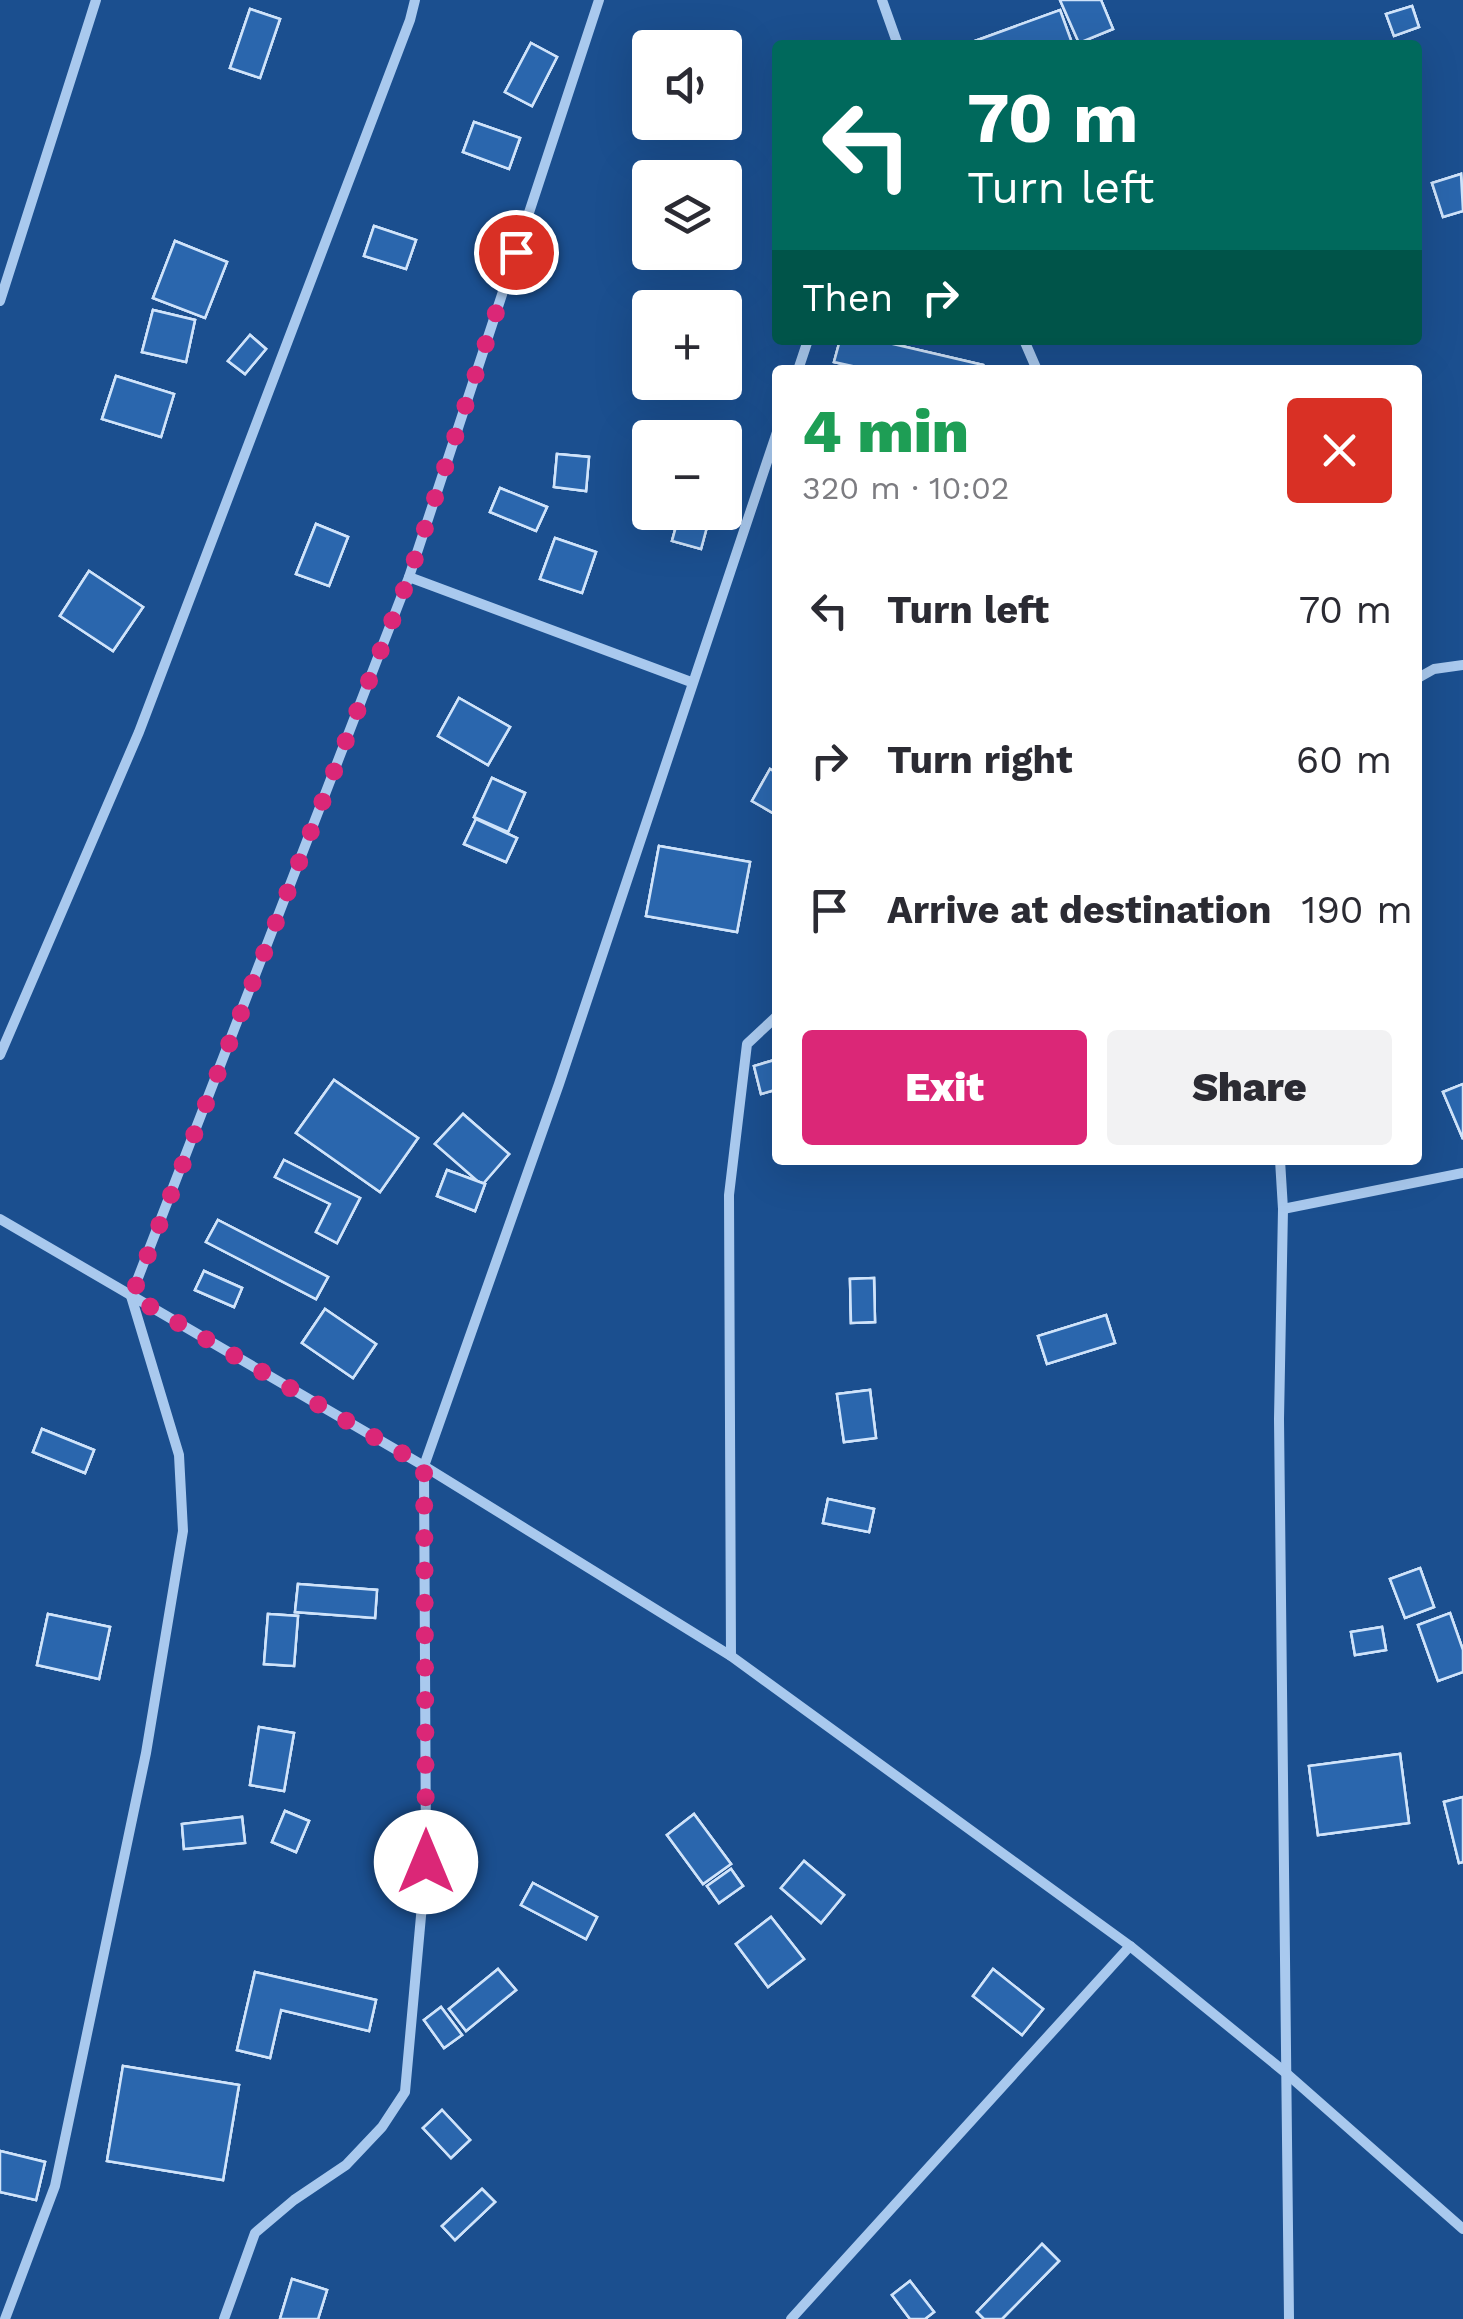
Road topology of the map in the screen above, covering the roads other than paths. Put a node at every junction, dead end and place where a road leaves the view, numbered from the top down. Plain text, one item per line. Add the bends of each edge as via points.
1 (96, 0) edge
2 (415, 0) edge
3 (599, 0) edge
4 (882, 0) edge
5 (896, 40) edge
6 (0, 301) edge
7 (772, 446) edge
8 (409, 577) junction
9 (1463, 664) edge
10 (1422, 676) edge
11 (691, 682) junction
12 (772, 1021) edge
13 (0, 1055) edge
14 (1280, 1165) edge
15 (1463, 1174) edge
16 (1283, 1209) junction
17 (0, 1219) edge
18 (132, 1296) junction
19 (424, 1466) junction
20 (731, 1656) junction
21 (1130, 1946) junction
22 (1286, 2073) junction
23 (1463, 2229) edge
24 (5, 2319) edge
25 (224, 2319) edge
26 (792, 2319) edge
27 (1288, 2319) edge

1 - 6 street
2 - 13 street via 139,732
3 - 8 street
4 - 5 street
7 - 11 street
8 - 11 street
8 - 18 street
9 - 10 street
11 - 19 street
12 - 20 street via 748,1044 729,1195
14 - 16 street
15 - 16 street
16 - 22 street
17 - 18 street
18 - 19 street
18 - 24 street via 179,1455 183,1531 146,1753 55,2186
19 - 20 street
19 - 25 street via 426,1862 405,2092 346,2165 255,2233
20 - 21 street
21 - 22 street
21 - 26 street
22 - 23 street
22 - 27 street

